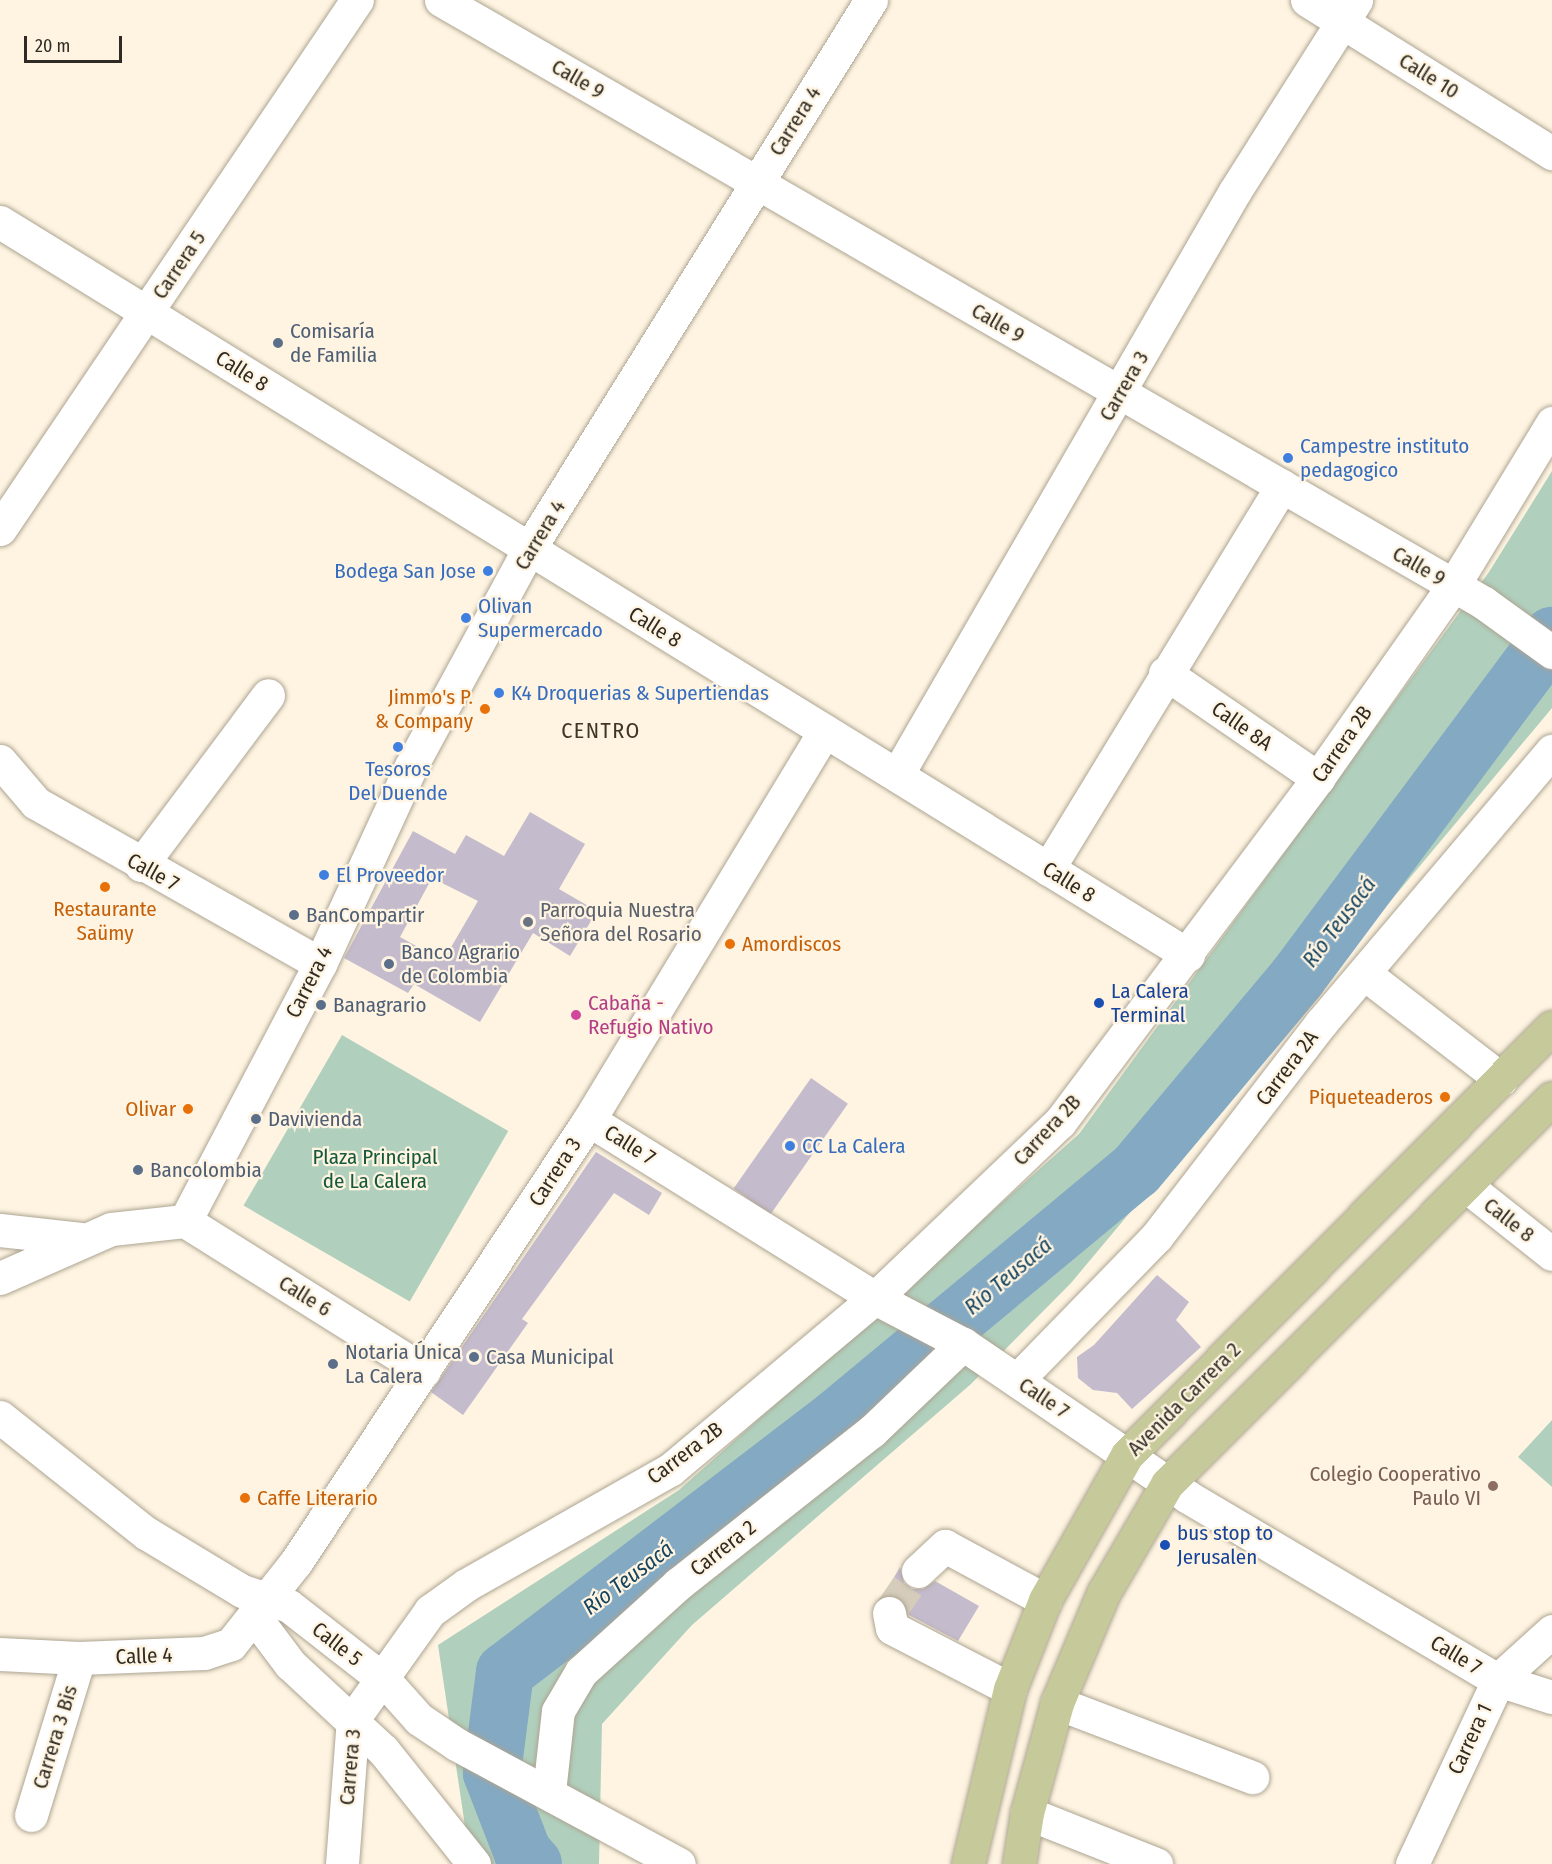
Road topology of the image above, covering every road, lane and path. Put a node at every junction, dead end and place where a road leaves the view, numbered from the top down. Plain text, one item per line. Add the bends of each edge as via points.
1 (357, 0) edge
2 (441, 0) edge
3 (871, 0) edge
4 (1307, 0) edge
5 (1348, 10) edge
6 (1552, 153) edge
7 (757, 183) junction
8 (0, 222) edge
9 (147, 313) junction
10 (1120, 393) junction
11 (1552, 423) edge
12 (1282, 486) junction
13 (0, 529) edge
14 (529, 549) junction
15 (1453, 586) junction
16 (1552, 652) edge
17 (1165, 673) junction
18 (268, 695) dead end
19 (825, 731) junction
20 (1552, 751) edge
21 (0, 761) edge
22 (897, 775) junction
23 (1318, 778) junction
24 (141, 866) junction
25 (1048, 869) junction
26 (1188, 955) junction
27 (320, 964) junction
28 (1365, 974) junction
29 (1550, 1034) edge
30 (1500, 1079) junction
31 (1552, 1098) edge
32 (589, 1120) junction
33 (1465, 1185) junction
34 (185, 1221) junction
35 (0, 1230) edge
36 (81, 1239) junction
37 (1552, 1254) edge
38 (0, 1278) edge
39 (875, 1298) junction
40 (963, 1344) junction
41 (424, 1371) junction
42 (1017, 1380) junction
43 (0, 1417) edge
44 (1127, 1455) junction
45 (1167, 1484) junction
46 (918, 1571) tunnel mouth
47 (1045, 1600) junction
48 (260, 1608) junction
49 (889, 1613) dead end
50 (1552, 1631) edge
51 (0, 1654) edge
52 (78, 1658) junction
53 (1498, 1680) junction
54 (385, 1681) junction
55 (1010, 1689) junction
56 (1552, 1697) edge
57 (1057, 1703) junction
58 (353, 1719) junction
59 (1252, 1777) dead end
60 (543, 1788) junction
61 (1026, 1813) junction
62 (31, 1815) dead end
63 (342, 1864) edge
64 (474, 1864) edge
65 (679, 1864) edge
66 (968, 1864) edge
67 (1019, 1864) edge
68 (1156, 1864) edge
69 (1412, 1864) edge

1 - 9 street, Carrera 5
2 - 7 street, Calle 9
3 - 7 street, Carrera 4
4 - 5 street, Calle 10
5 - 6 street, Calle 10
5 - 10 street, Carrera 3
7 - 10 street, Calle 9
7 - 14 street, Carrera 4
8 - 9 street, Calle 8
9 - 13 street, Carrera 5
9 - 14 street, Calle 8
10 - 12 street, Calle 9
10 - 22 street, Carrera 3
11 - 15 street, Carrera 2B
12 - 15 street, Calle 9
12 - 17 street
14 - 19 street, Calle 8
14 - 27 street, Carrera 4 via 410,768
15 - 16 street, Calle 9 via 1484,603
15 - 23 street, Carrera 2B
17 - 23 street, Calle 8A
17 - 25 street
18 - 24 street
19 - 22 street, Calle 8
19 - 32 street, Carrera 3
20 - 28 street, Carrera 2A
21 - 24 street, Calle 7 via 36,803
22 - 25 street, Calle 8
23 - 26 street, Carrera 2B
24 - 27 street, Calle 7
25 - 26 street, Calle 8
26 - 39 street, Carrera 2B via 1060,1122
27 - 34 street, Carrera 4
28 - 30 street
28 - 42 street, Carrera 2A via 1321,1023 1157,1236
29 - 30 main road, Avenida Carrera 2
30 - 44 main road, Avenida Carrera 2
31 - 33 main road
32 - 39 street, Calle 7
32 - 41 street, Carrera 3
33 - 37 street, Calle 8
33 - 45 main road
34 - 36 street via 148,1222
34 - 41 street, Calle 6
35 - 36 street
36 - 38 street
39 - 40 street, Calle 7
39 - 54 street, Carrera 2B via 671,1469 466,1585 430,1611 406,1641
40 - 42 street, Calle 7
40 - 60 street, Carrera 2 via 872,1431 678,1584 581,1672 558,1711
41 - 48 street, Carrera 3 via 296,1562
42 - 44 street, Calle 7
43 - 48 street, Calle 5 via 146,1533 242,1591
44 - 45 street, Calle 7
44 - 47 main road, Avenida Carrera 2
45 - 53 street, Calle 7
45 - 57 main road via 1104,1592
46 - 47 street via 945,1546
47 - 55 main road, Avenida Carrera 2
48 - 52 street, Calle 4 via 231,1644 204,1653
48 - 54 street, Calle 5 via 290,1606
48 - 58 street via 290,1664
49 - 55 street via 892,1628
50 - 53 street, Carrera 1
51 - 52 street, Calle 4
52 - 62 street, Carrera 3 Bis
53 - 56 street, Calle 7
53 - 69 street, Carrera 1
54 - 58 street, Carrera 3
54 - 60 street, Calle 5 via 419,1719 456,1744
55 - 57 main road
55 - 66 main road, Avenida Carrera 2
57 - 59 street
57 - 61 main road
58 - 63 street, Carrera 3
58 - 64 street
60 - 65 street, Calle 5 via 608,1829
61 - 67 main road
61 - 68 street

